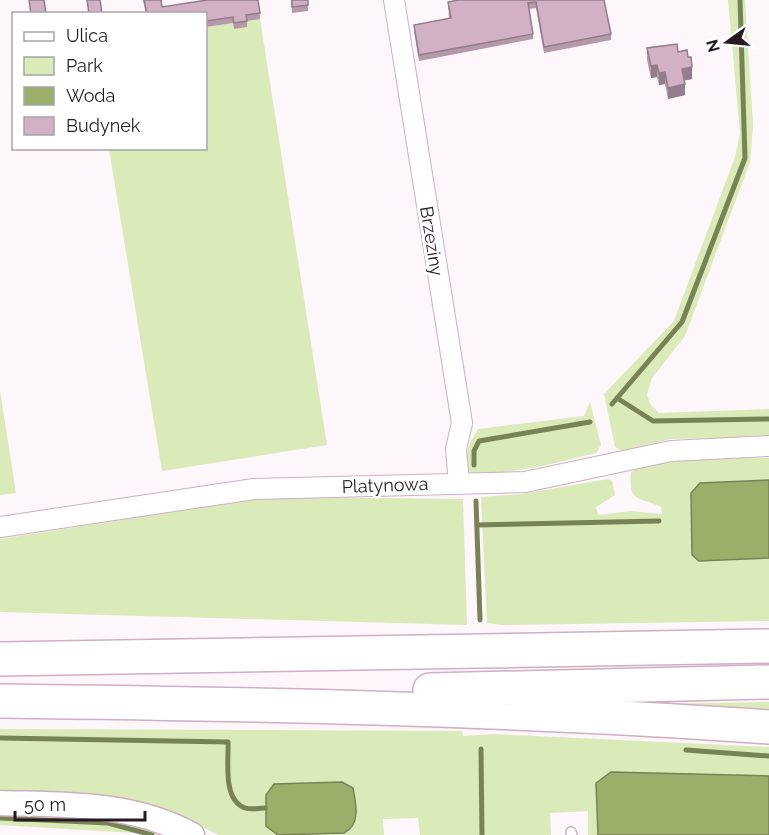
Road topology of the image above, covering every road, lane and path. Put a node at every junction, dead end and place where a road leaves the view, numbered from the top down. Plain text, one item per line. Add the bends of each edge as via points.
1 (393, 0) edge
2 (769, 446) edge
3 (459, 483) junction
4 (0, 527) edge
5 (769, 646) edge
6 (0, 658) edge
7 (769, 682) edge
8 (0, 701) edge
9 (180, 703) junction
10 (769, 728) edge
11 (0, 803) edge
12 (192, 835) edge

1 - 3 street, Brzeziny via 462,423 456,449
2 - 3 street, Platynowa via 671,451 525,482
3 - 4 street, Platynowa via 254,489
5 - 6 highway
7 - 9 highway via 447,689
8 - 9 highway
9 - 10 highway via 548,713
11 - 12 street via 102,806 149,816

